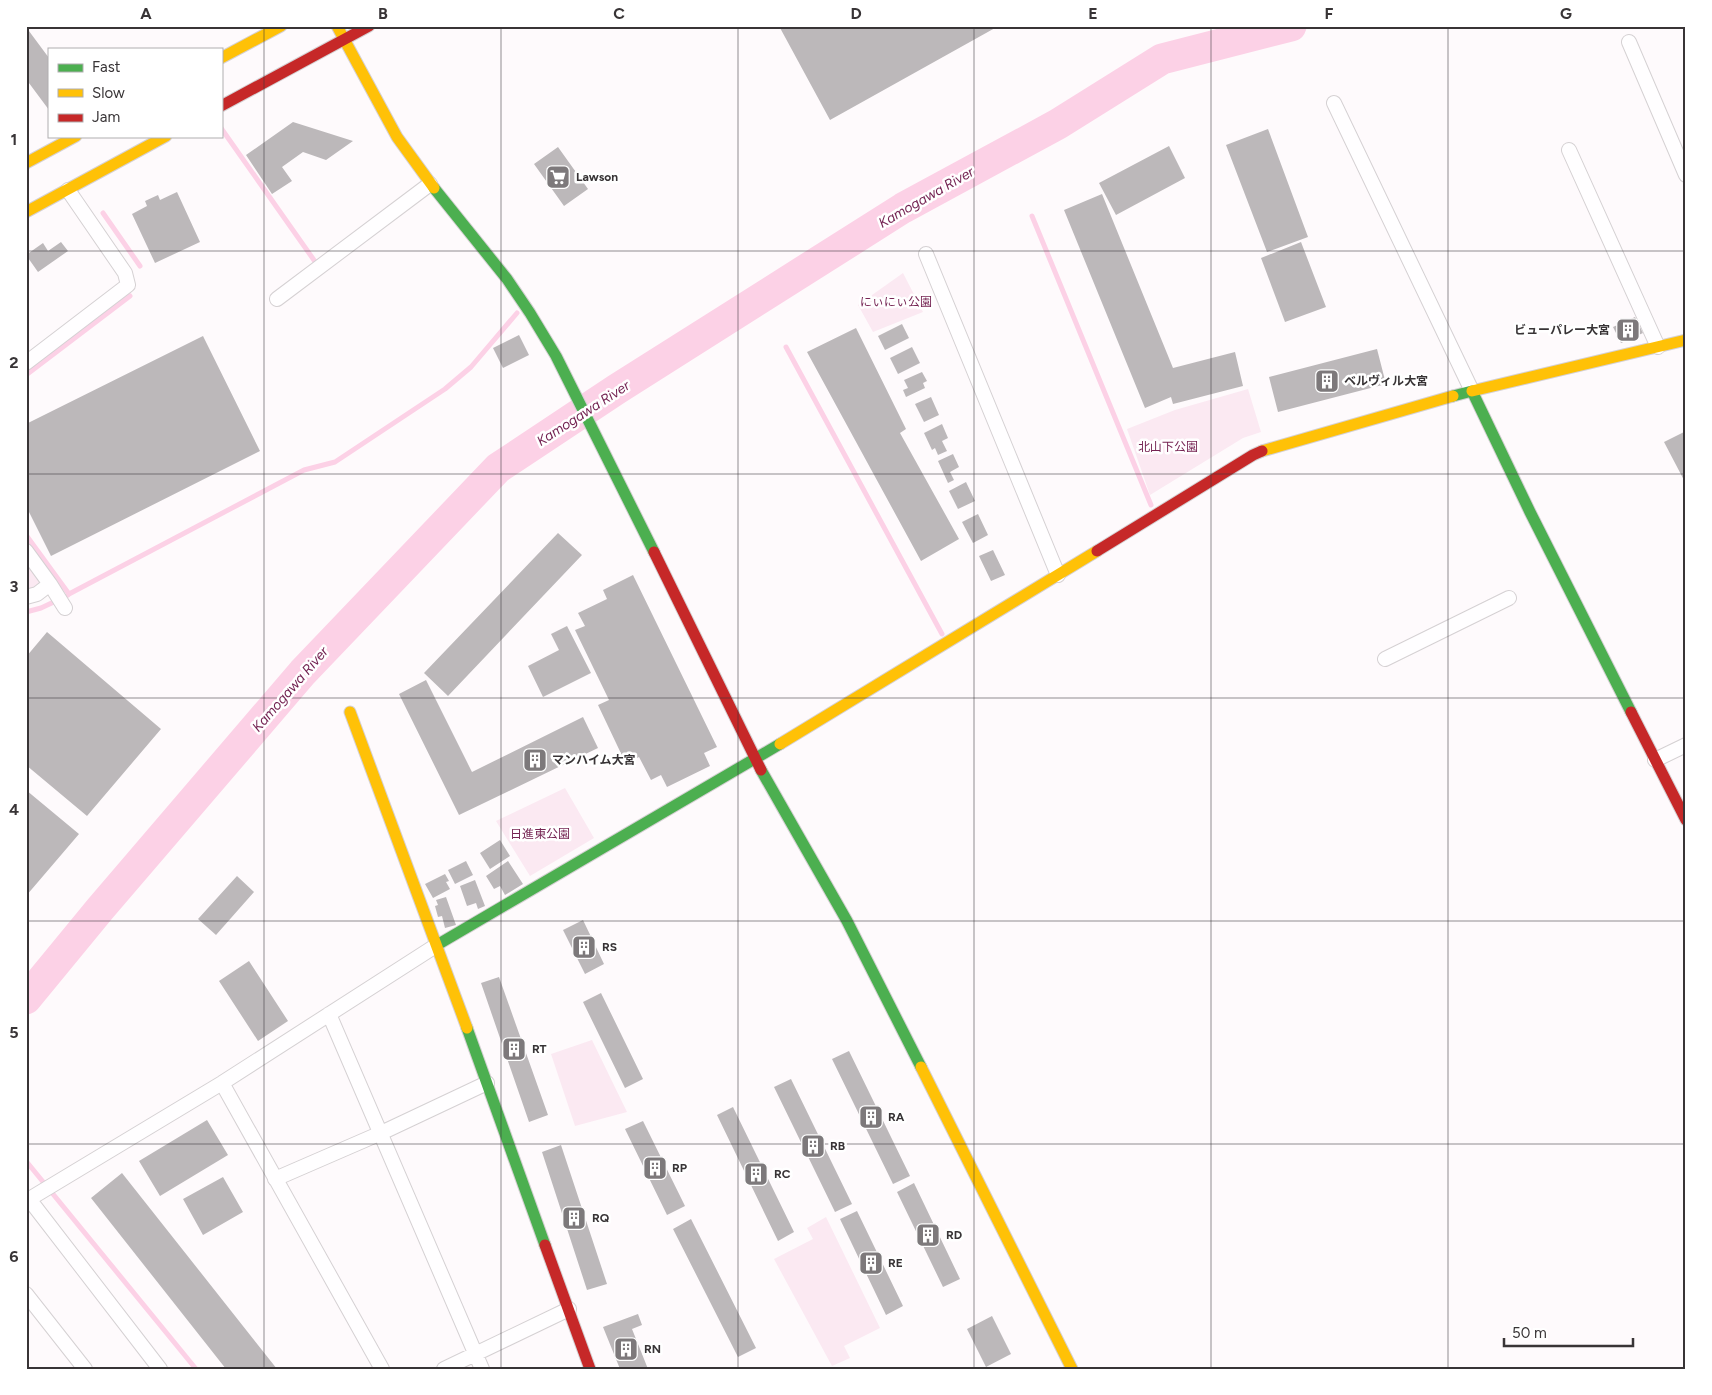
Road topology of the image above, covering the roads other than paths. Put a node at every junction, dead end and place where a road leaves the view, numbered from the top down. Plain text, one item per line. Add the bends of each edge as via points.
1 (281, 26) edge
2 (336, 26) edge
3 (369, 26) edge
4 (344, 40) junction
5 (1629, 42) dead end
6 (222, 57) edge
7 (1334, 103) dead end
8 (222, 105) edge
9 (72, 138) edge
10 (162, 138) edge
11 (1569, 150) dead end
12 (26, 163) edge
13 (1686, 175) edge
14 (430, 184) junction
15 (68, 190) junction
16 (26, 212) edge
17 (926, 254) dead end
18 (276, 299) dead end
19 (1686, 340) edge
20 (1658, 347) junction
21 (26, 362) edge
22 (1472, 391) junction
23 (26, 551) edge
24 (1058, 575) junction
25 (50, 584) junction
26 (26, 597) edge
27 (1509, 598) dead end
28 (65, 608) dead end
29 (1385, 660) dead end
30 (350, 712) dead end
31 (1686, 744) edge
32 (755, 759) junction
33 (1655, 760) junction
34 (1686, 820) edge
35 (438, 945) junction
36 (329, 1014) junction
37 (222, 1083) junction
38 (487, 1083) junction
39 (381, 1133) junction
40 (275, 1179) junction
41 (28, 1200) edge
42 (26, 1294) edge
43 (569, 1310) junction
44 (475, 1354) junction
45 (85, 1369) edge
46 (160, 1369) edge
47 (382, 1369) edge
48 (444, 1369) edge
49 (482, 1369) edge
50 (590, 1369) edge
51 (1072, 1369) edge

1 - 6 main road
2 - 4 main road
3 - 4 main road
4 - 8 main road
4 - 14 main road via 397,137
5 - 13 street
7 - 22 street
9 - 12 main road
10 - 15 main road
11 - 20 street
14 - 18 street
14 - 32 main road via 506,279 556,356
15 - 16 main road
15 - 21 street via 125,273 128,285
17 - 24 street
19 - 20 main road
20 - 22 main road
22 - 24 main road via 1261,450
22 - 33 main road
23 - 25 street
24 - 32 main road
25 - 26 street via 37,594
25 - 28 street
27 - 29 street
30 - 35 main road
31 - 33 street
32 - 35 main road
32 - 51 main road via 871,966
33 - 34 main road
35 - 36 street
35 - 38 main road
36 - 37 street
36 - 39 street
37 - 40 street
37 - 41 street
38 - 39 street
38 - 43 main road
39 - 40 street
39 - 44 street
40 - 47 street
41 - 46 street
42 - 45 street
43 - 44 street
43 - 50 main road
44 - 48 street
44 - 49 street

